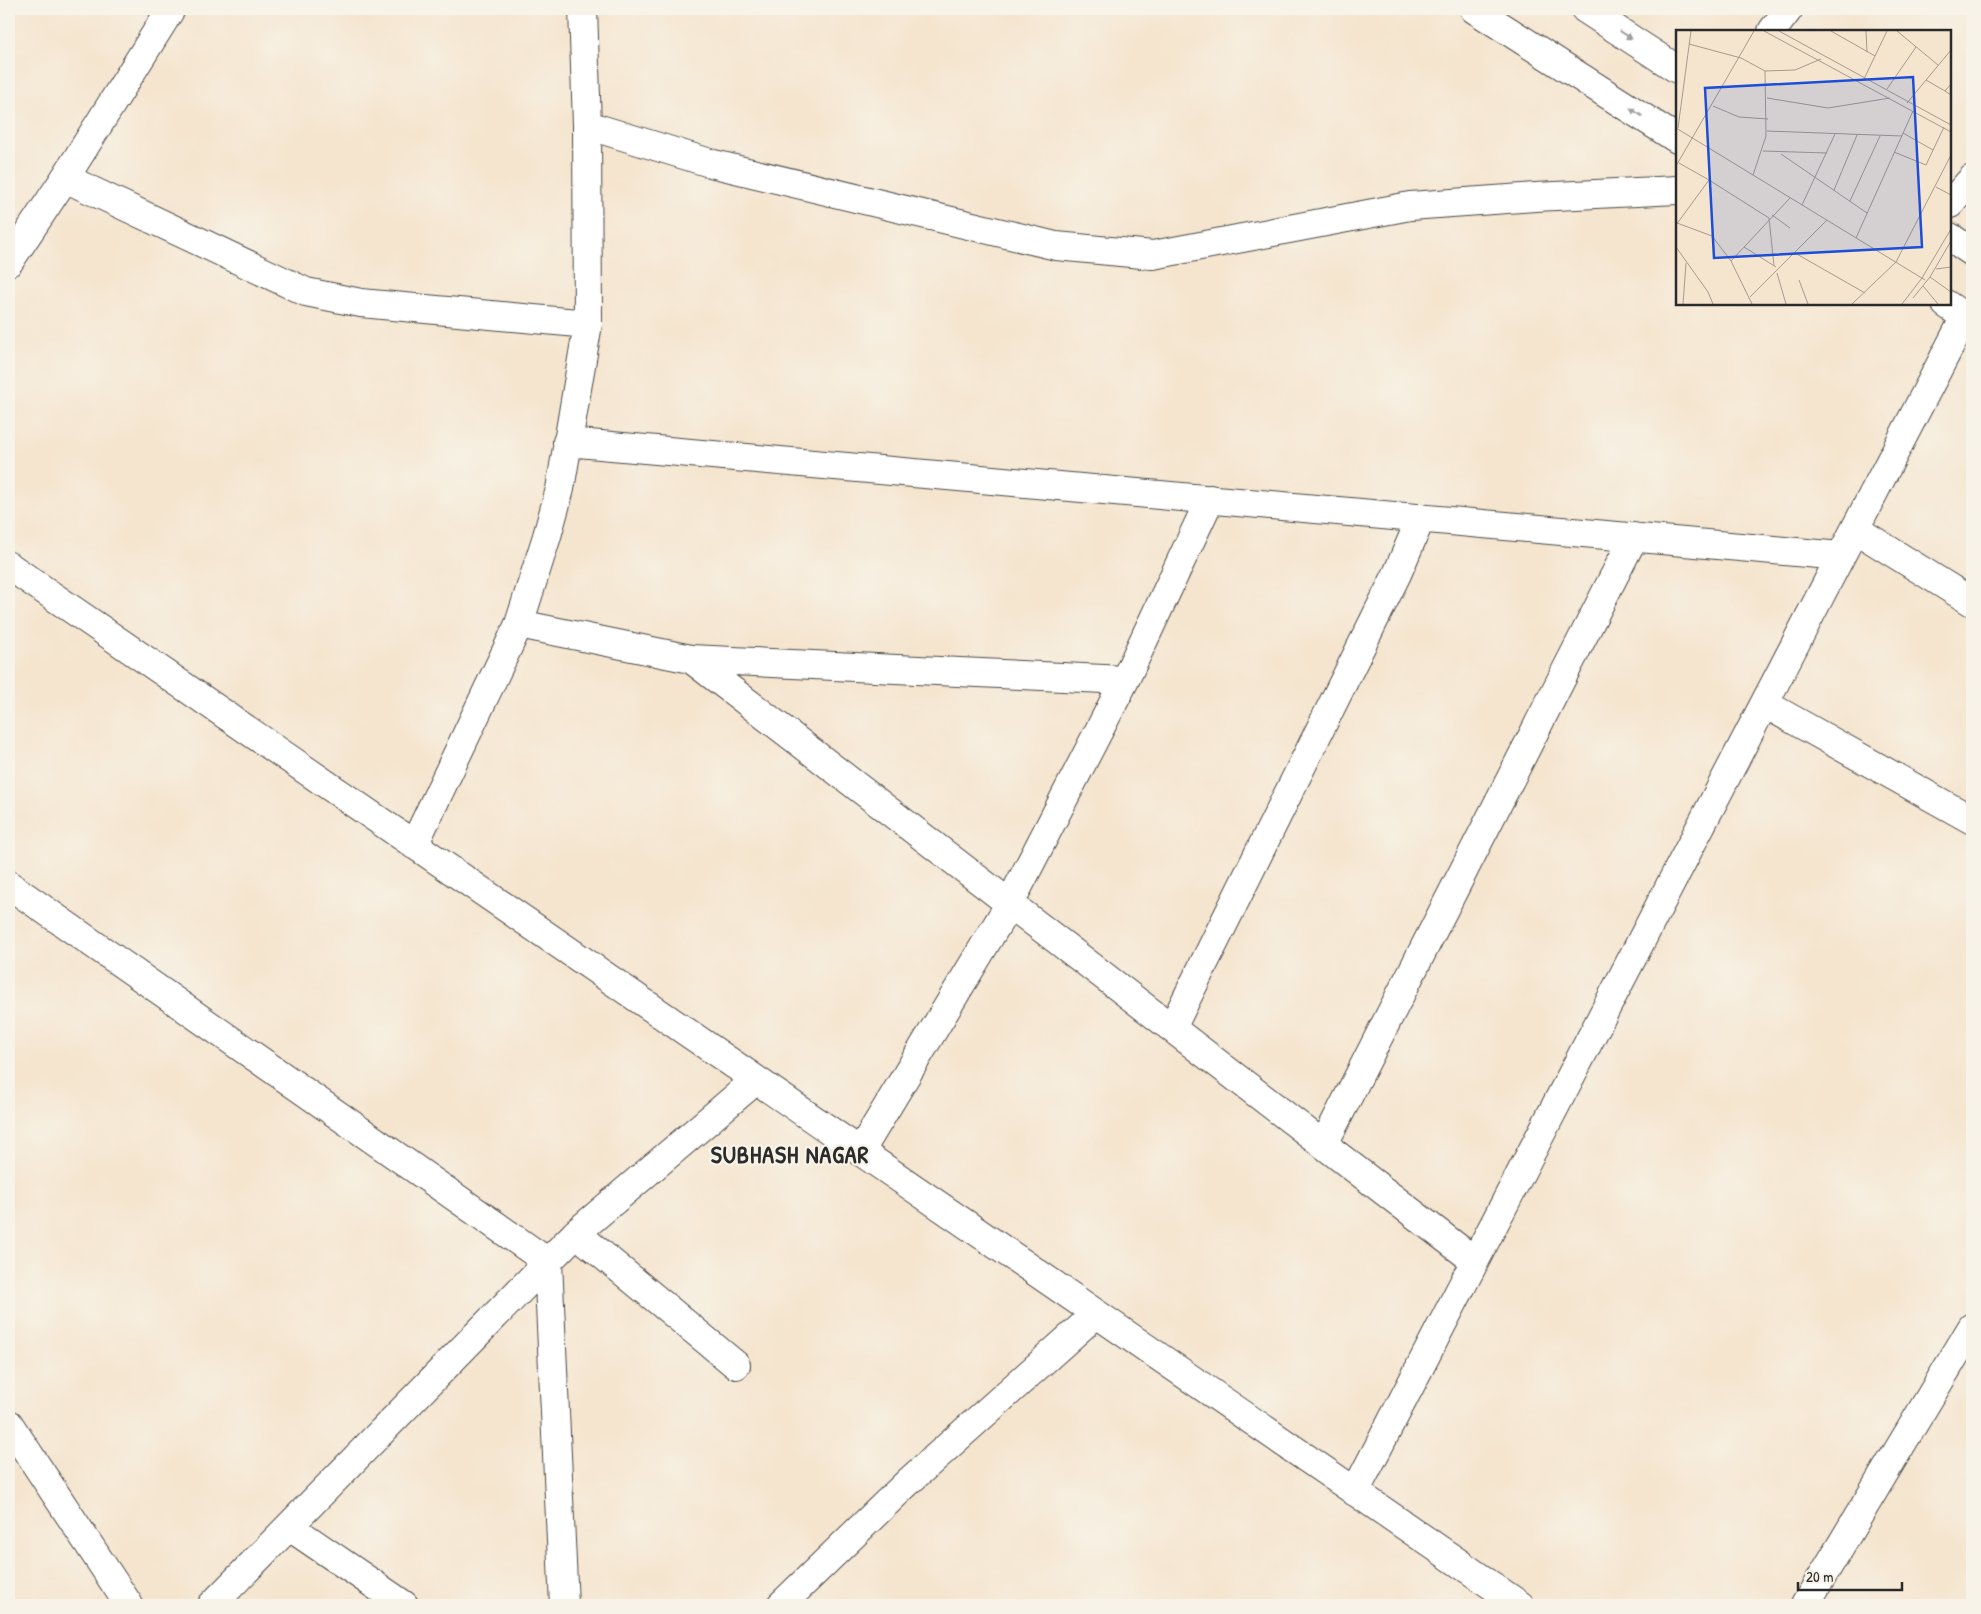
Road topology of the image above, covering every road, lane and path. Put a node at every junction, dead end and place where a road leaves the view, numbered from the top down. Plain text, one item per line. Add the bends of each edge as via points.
1 (171, 9) edge
2 (583, 9) edge
3 (1585, 9) edge
4 (1789, 9) edge
5 (1490, 13) edge
6 (1773, 30) edge
7 (1676, 68) edge
8 (587, 125) junction
9 (1676, 137) edge
10 (65, 178) junction
11 (1972, 180) edge
12 (1676, 190) edge
13 (1951, 203) edge
14 (1951, 238) edge
15 (1972, 252) edge
16 (9, 262) edge
17 (1961, 314) edge
18 (588, 324) junction
19 (567, 442) junction
20 (1210, 499) junction
21 (1421, 518) junction
22 (1855, 529) junction
23 (1634, 537) junction
24 (1841, 556) junction
25 (9, 566) edge
26 (1972, 602) edge
27 (519, 624) junction
28 (691, 658) junction
29 (1125, 680) junction
30 (1764, 704) junction
31 (1972, 820) edge
32 (414, 844) junction
33 (9, 885) edge
34 (1010, 904) junction
35 (1172, 1028) junction
36 (756, 1080) junction
37 (1324, 1144) junction
38 (860, 1152) junction
39 (576, 1233) junction
40 (1475, 1261) junction
41 (548, 1262) junction
42 (1096, 1314) junction
43 (1972, 1327) edge
44 (736, 1365) dead end
45 (9, 1424) edge
46 (1355, 1492) junction
47 (290, 1527) junction
48 (129, 1605) edge
49 (212, 1605) edge
50 (404, 1605) edge
51 (564, 1605) edge
52 (781, 1605) edge
53 (1520, 1605) edge
54 (1805, 1605) edge

1 - 10 street
2 - 8 street
3 -> 7 street
4 - 6 street
9 -> 5 street
8 - 12 street via 710,163 1056,246 1153,255 1410,206
8 - 18 street
10 - 16 street
10 - 18 street via 306,292 361,303
11 - 13 street
14 - 15 street
17 - 22 street
18 - 19 street
19 - 20 street
19 - 27 street via 560,489
20 - 21 street
20 - 29 street
21 - 23 street
21 - 35 street via 1397,574
22 - 24 street
22 - 26 street
23 - 24 street
23 - 37 street
24 - 30 street
25 - 32 street
27 - 28 street
27 - 32 street
28 - 29 street
28 - 34 street
29 - 34 street
30 - 31 street
30 - 40 street
32 - 36 street
33 - 41 street
34 - 35 street
34 - 38 street
35 - 37 street
36 - 38 street
36 - 39 street
37 - 40 street
38 - 42 street
39 - 41 street
39 - 44 street
40 - 46 street
41 - 47 street
41 - 51 street
42 - 46 street
42 - 52 street via 907,1483
43 - 54 street
45 - 48 street
46 - 53 street
47 - 49 street
47 - 50 street

